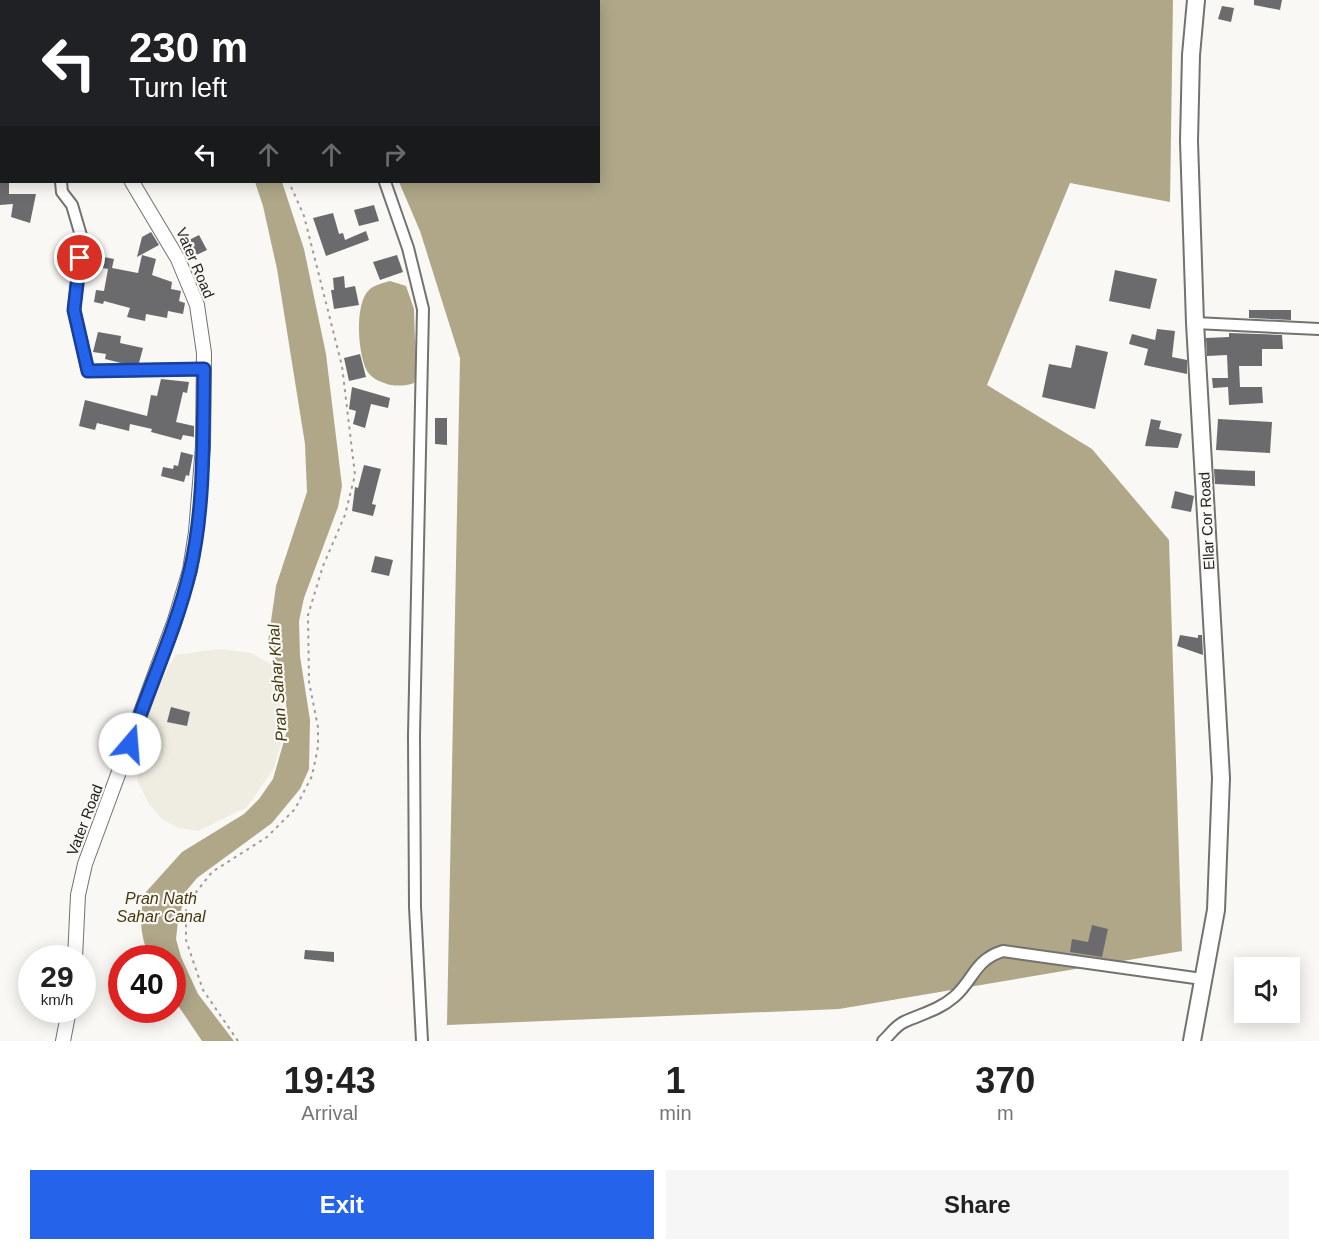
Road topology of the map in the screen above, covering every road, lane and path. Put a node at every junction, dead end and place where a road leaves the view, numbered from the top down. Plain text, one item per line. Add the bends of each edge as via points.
1 (1196, 0) edge
2 (61, 183) edge
3 (133, 183) edge
4 (289, 183) edge
5 (385, 183) edge
6 (1195, 323) junction
7 (1319, 330) edge
8 (204, 369) junction
9 (76, 945) edge
10 (1195, 978) dead end
11 (66, 1023) edge
12 (63, 1041) edge
13 (238, 1041) edge
14 (422, 1041) edge
15 (883, 1041) edge
16 (1192, 1041) edge

1 - 6 main road, Ellar Cor Road via 1189,141
2 - 8 street via 79,222 82,239 74,310 88,371
3 - 8 street, Vater Road via 178,259 196,305
4 - 13 path via 304,216 342,366 355,475 345,515 308,615 309,682 318,727 312,776 295,808 267,837 212,872 186,905 186,940 203,990
5 - 14 street via 408,248 423,309 414,735 414,907
6 - 7 street
6 - 16 main road, Ellar Cor Road via 1221,778 1216,910
8 - 9 street, Vater Road via 203,446 190,570 85,864 78,895
10 - 15 street via 1003,951 981,961 954,997 902,1023
11 - 12 street

